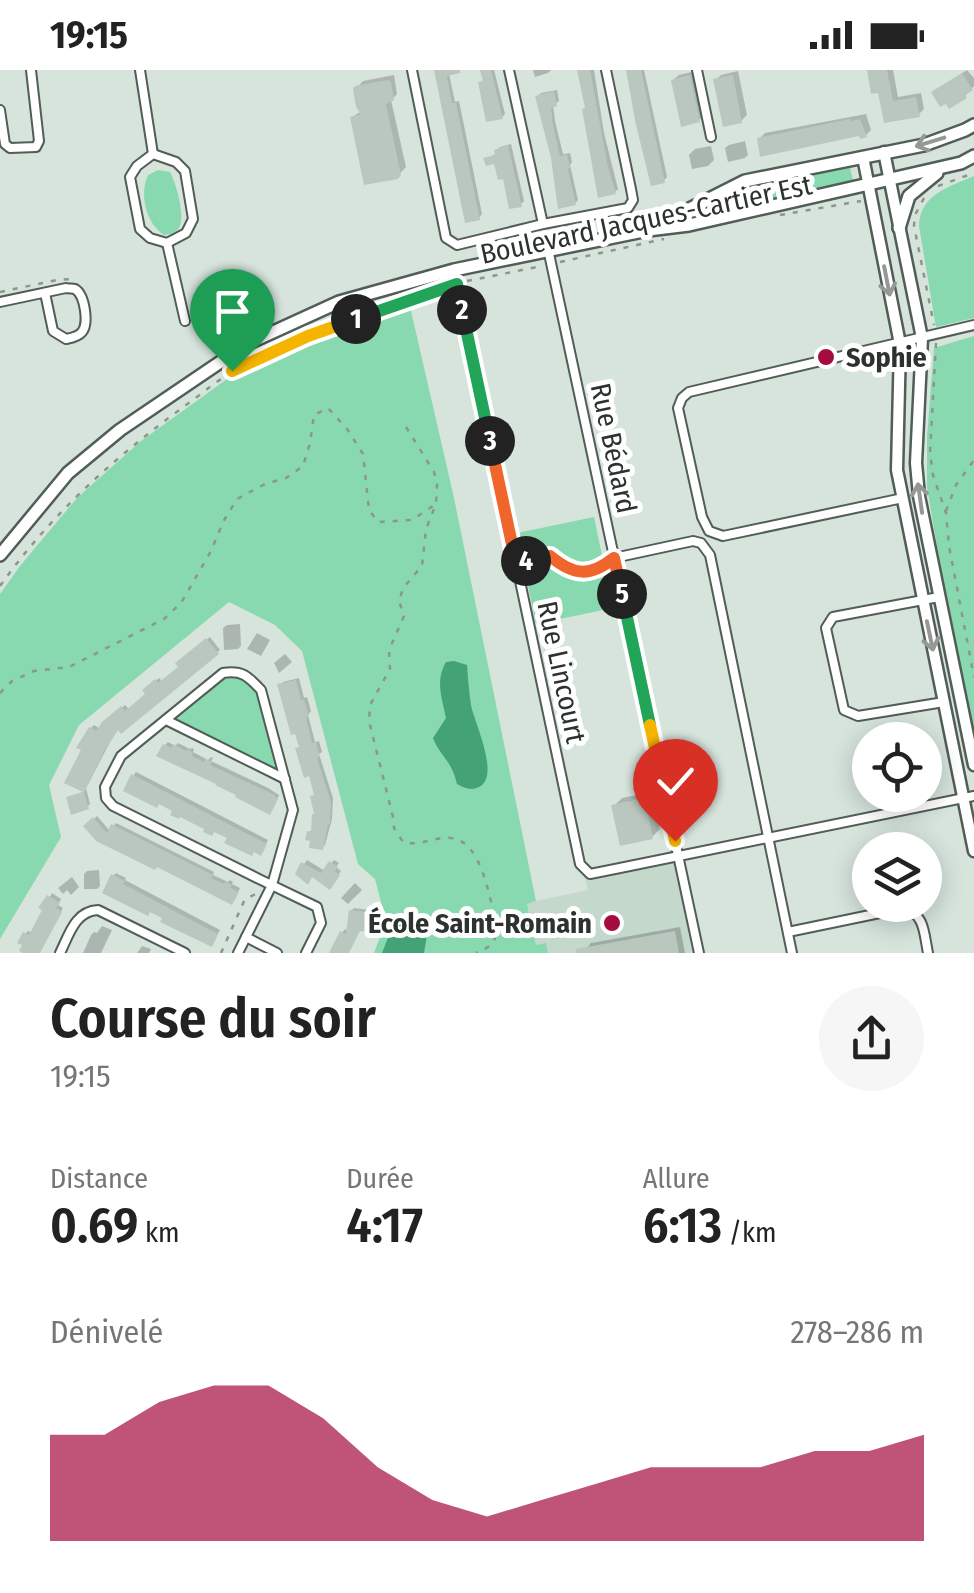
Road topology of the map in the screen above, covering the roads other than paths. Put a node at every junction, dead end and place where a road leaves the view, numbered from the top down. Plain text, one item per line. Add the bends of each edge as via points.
1 (31, 70) edge
2 (140, 70) edge
3 (412, 70) edge
4 (509, 70) edge
5 (606, 70) edge
6 (698, 70) edge
7 (0, 110) edge
8 (974, 125) edge
9 (712, 137) dead end
10 (884, 152) junction
11 (153, 154) junction
12 (862, 156) junction
13 (974, 156) edge
14 (950, 166) junction
15 (889, 180) junction
16 (868, 186) junction
17 (543, 224) junction
18 (899, 228) junction
19 (648, 230) junction
20 (167, 243) junction
21 (548, 250) junction
22 (455, 277) junction
23 (45, 293) junction
24 (0, 302) edge
25 (186, 322) dead end
26 (974, 325) edge
27 (922, 338) junction
28 (900, 344) junction
29 (902, 498) junction
30 (0, 555) edge
31 (614, 558) junction
32 (939, 597) junction
33 (923, 600) junction
34 (944, 702) junction
35 (166, 720) junction
36 (974, 765) edge
37 (285, 779) junction
38 (968, 797) edge
39 (768, 837) junction
40 (974, 851) edge
41 (678, 856) junction
42 (272, 885) junction
43 (788, 932) junction
44 (246, 937) junction
45 (172, 950) edge
46 (60, 953) edge
47 (184, 953) edge
48 (238, 953) edge
49 (277, 953) edge
50 (306, 953) edge
51 (699, 953) edge
52 (792, 953) edge
53 (928, 953) edge

1 - 7 street via 36,147 5,144
2 - 11 street
3 - 17 street via 446,238 457,245
4 - 17 street
5 - 17 street via 633,200 628,208
6 - 9 street
8 -> 10 main road, Boulevard Jacques-Cartier Est
10 - 12 main road, Boulevard Jacques-Cartier Est
10 - 15 street
11 - 20 street via 130,177 140,229
11 - 20 street via 185,172 193,219 186,234
12 - 16 street
12 - 19 main road, Boulevard Jacques-Cartier Est via 746,181
13 - 14 main road, Boulevard Jacques-Cartier Est
14 - 15 main road, Boulevard Jacques-Cartier Est
14 - 18 main road via 909,196
15 - 16 main road, Boulevard Jacques-Cartier Est
15 - 18 street
16 - 19 main road, Boulevard Jacques-Cartier Est
16 -> 28 street
18 - 27 street
19 - 21 main road, Boulevard Jacques-Cartier Est
20 - 25 street
21 - 22 main road, Boulevard Jacques-Cartier Est
21 - 31 street, Rue Bédard
22 - 30 main road, Boulevard Jacques-Cartier Est via 338,302 247,344 68,473
22 - 41 street, Rue Lincourt via 580,864 590,874
23 - 23 street via 68,288 79,294 86,326 77,336 53,332
23 - 24 street
26 - 27 street
27 - 28 street
32 -> 27 street via 916,463
28 - 29 street
28 - 29 street via 689,392 678,408 709,531 723,536
29 - 33 street
31 - 39 street via 692,540 710,554
31 - 41 street, Rue Bédard
32 - 33 street
32 - 36 street
33 -> 34 street
33 - 34 street via 833,618 826,628 844,710 858,716
34 - 38 street
35 - 37 street
35 - 37 street via 223,673 251,678 261,690
35 - 42 street via 120,756 106,798
37 - 42 street via 293,810
38 - 39 street
38 - 40 street
39 - 41 street
39 - 43 street
41 - 51 street, Rue Bédard
42 - 44 street
42 - 50 street via 317,908 321,922
43 - 52 street
43 - 53 street via 904,908 922,920
44 - 48 street
44 - 49 street
45 - 46 street via 88,910
45 - 47 street

